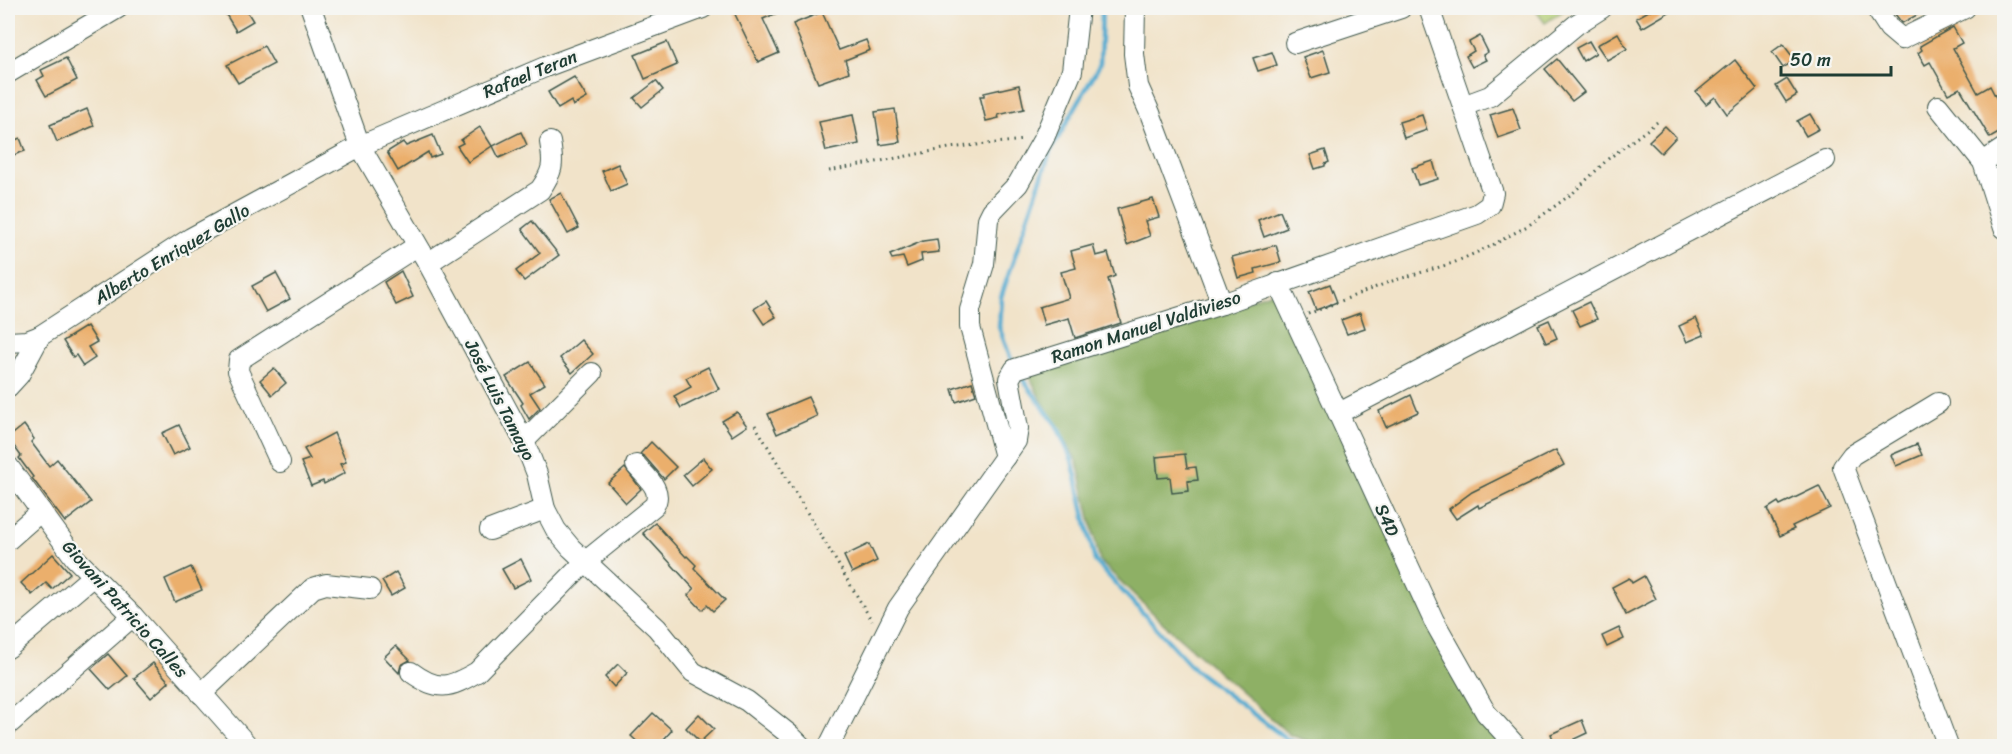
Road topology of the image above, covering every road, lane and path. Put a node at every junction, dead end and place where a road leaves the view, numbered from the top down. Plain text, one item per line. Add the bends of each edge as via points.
1 (118, 8) edge
2 (311, 8) edge
3 (703, 8) edge
4 (1079, 8) edge
5 (1136, 8) edge
6 (1401, 8) edge
7 (1429, 8) edge
8 (1602, 8) edge
9 (1876, 8) edge
10 (1965, 8) edge
11 (1295, 43) dead end
12 (8, 73) edge
13 (1463, 106) junction
14 (1938, 106) dead end
15 (1660, 120) dead end
16 (1044, 138) junction
17 (550, 142) dead end
18 (360, 146) junction
19 (2004, 148) edge
20 (1825, 160) dead end
21 (1983, 162) junction
22 (829, 171) dead end
23 (2004, 228) edge
24 (417, 246) junction
25 (428, 263) junction
26 (1278, 283) junction
27 (1221, 304) junction
28 (1296, 319) junction
29 (40, 336) junction
30 (8, 342) edge
31 (8, 358) edge
32 (592, 373) dead end
33 (13, 381) edge
34 (1938, 403) dead end
35 (1339, 413) junction
36 (755, 425) dead end
37 (524, 441) junction
38 (1005, 457) junction
39 (280, 462) dead end
40 (636, 465) dead end
41 (8, 466) edge
42 (545, 509) junction
43 (41, 511) junction
44 (490, 530) dead end
45 (8, 540) edge
46 (586, 561) junction
47 (93, 576) junction
48 (370, 589) dead end
49 (133, 616) junction
50 (884, 637) junction
51 (8, 648) edge
52 (411, 672) dead end
53 (201, 694) junction
54 (8, 725) edge
55 (240, 744) edge
56 (801, 747) edge
57 (829, 747) edge
58 (1516, 747) edge
59 (1948, 747) edge

1 - 12 street
2 - 18 street, José Luis Tamayo
3 - 18 street, Rafael Teran via 545,67
4 - 16 street via 1072,70
5 - 27 street via 1134,54 1138,86
6 - 11 street
7 - 13 street, Ramon Manuel Valdivieso
8 - 13 street via 1490,96
9 - 10 street via 1902,39
13 - 26 street, Ramon Manuel Valdivieso via 1493,193 1490,205 1477,214
14 - 21 street
15 - 28 path via 1608,159 1573,193 1489,247
16 - 22 path via 948,148
16 - 38 street via 1018,184 988,219 984,264 970,310 970,327
17 - 25 street via 554,164 540,190
18 - 24 street, José Luis Tamayo
18 - 29 street, Alberto Enriquez Gallo via 191,238
19 - 21 street
20 - 35 street
21 - 23 street
24 - 25 street, José Luis Tamayo
24 - 39 street via 239,360 238,371
25 - 37 street, José Luis Tamayo
26 - 27 street, Ramon Manuel Valdivieso
26 - 28 street, S4D
27 - 38 street, Ramon Manuel Valdivieso via 1015,369 1009,379 1018,435
28 - 35 street, S4D
29 - 30 street
29 - 33 street, Alberto Enriquez Gallo
31 - 33 street
32 - 37 street
34 - 59 street via 1852,455 1843,467
35 - 58 street, S4D via 1434,621 1486,713
36 - 50 path
37 - 42 street, José Luis Tamayo
38 - 50 street, Ramon Manuel Valdivieso via 898,608
40 - 46 street via 656,489 657,502
41 - 43 street, Giovani Patricio Calles
42 - 44 street
42 - 46 street, José Luis Tamayo via 556,530
43 - 45 street
43 - 47 street, Giovani Patricio Calles
46 - 52 street via 477,672 455,685 438,687
46 - 56 street, José Luis Tamayo via 657,628 693,672 747,701
47 - 49 street, Giovani Patricio Calles
47 - 51 street
48 - 53 street via 326,584 313,588
49 - 53 street, Giovani Patricio Calles
49 - 54 street
50 - 57 street, Ramon Manuel Valdivieso
53 - 55 street, Giovani Patricio Calles

